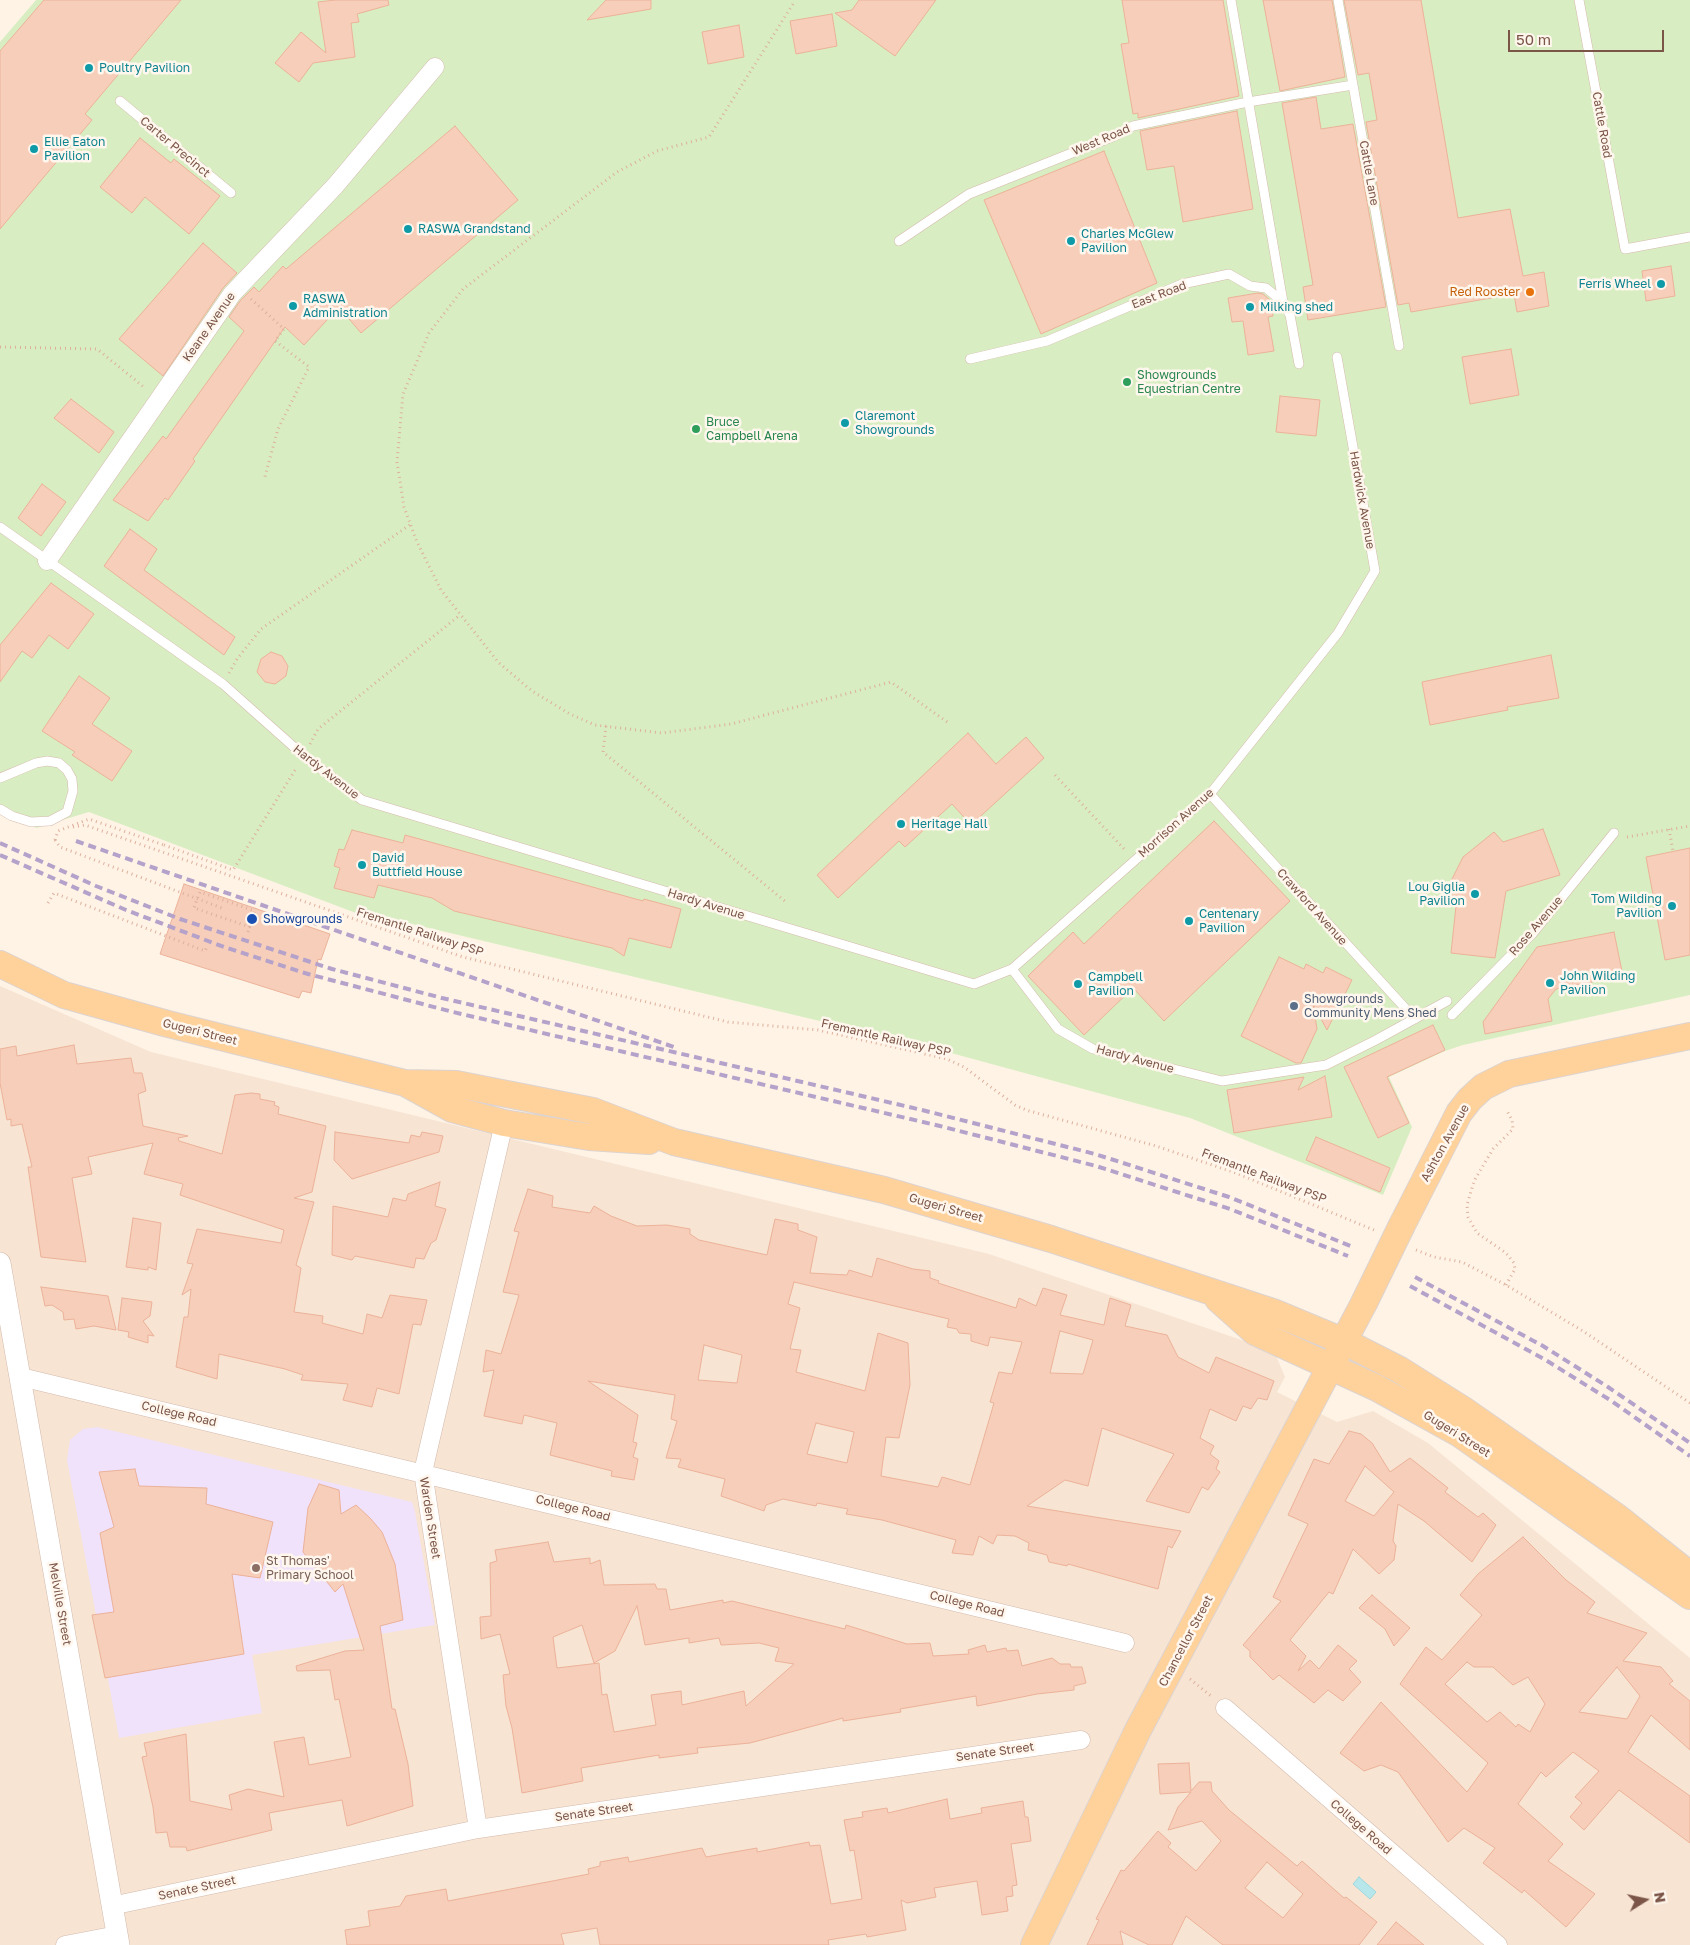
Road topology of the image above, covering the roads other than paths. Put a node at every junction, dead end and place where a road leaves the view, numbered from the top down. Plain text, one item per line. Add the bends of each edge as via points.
1 (1231, 0) edge
2 (1338, 0) edge
3 (1579, 0) edge
4 (435, 67) dead end
5 (1353, 84) junction
6 (120, 101) dead end
7 (1248, 102) junction
8 (231, 193) dead end
9 (1690, 237) edge
10 (898, 241) dead end
11 (1284, 302) junction
12 (1399, 346) dead end
13 (1337, 358) dead end
14 (970, 359) dead end
15 (1299, 364) dead end
16 (0, 527) edge
17 (47, 562) junction
18 (1338, 633) joint
19 (0, 778) edge
20 (1210, 794) junction
21 (0, 809) edge
22 (1614, 833) dead end
23 (0, 964) edge
24 (1012, 969) junction
25 (1448, 1001) dead end
26 (1452, 1014) dead end
27 (1415, 1019) junction
28 (1690, 1036) edge
29 (405, 1083) junction
30 (504, 1123) junction
31 (674, 1142) junction
32 (0, 1263) edge
33 (1212, 1294) junction
34 (5, 1311) edge
35 (1346, 1342) junction
36 (1332, 1366) junction
37 (21, 1377) junction
38 (423, 1472) junction
39 (1690, 1575) edge
40 (1690, 1596) edge
41 (1125, 1643) dead end
42 (1225, 1708) dead end
43 (1081, 1740) dead end
44 (478, 1829) junction
45 (111, 1906) junction
46 (118, 1940) edge
47 (65, 1945) edge
48 (1034, 1945) edge
49 (1498, 1945) edge

1 - 7 lane
2 - 5 lane, Cattle Lane
3 - 9 lane, Cattle Road via 1625,249
4 - 17 street, Keane Avenue via 335,186 238,288
5 - 7 lane, West Road
5 - 12 lane, Cattle Lane
6 - 8 lane, Carter Precinct
7 - 10 lane, West Road via 1133,126 969,194
7 - 11 lane
11 - 14 lane, East Road via 1266,288 1250,286 1229,274 1182,284 1047,341
11 - 15 lane via 1290,315
13 - 18 lane, Hardwick Avenue via 1375,571
16 - 17 lane, Hardy Avenue
17 - 24 lane, Hardy Avenue via 223,684 304,756 362,800 974,984
18 - 20 lane, Morrison Avenue
19 - 21 lane via 36,764 58,762 72,779 73,791 67,812 50,821 31,822
20 - 24 lane, Morrison Avenue
20 - 27 lane, Crawford Avenue
22 - 26 lane, Rose Avenue via 1533,933
23 - 29 main road, Gugeri Street via 64,995
24 - 27 lane, Hardy Avenue via 1058,1029 1093,1049 1222,1081 1326,1065
25 - 27 lane, Hardy Avenue
28 - 35 main road, Ashton Avenue, bridge via 1509,1074 1484,1087 1459,1113 1406,1236 1364,1303
29 - 30 main road, Gugeri Street via 452,1109
29 - 31 main road, Gugeri Street via 456,1084 593,1111
30 - 31 main road, Gugeri Street via 589,1137
30 - 38 street, Warden Street
31 - 33 main road, Gugeri Street via 894,1193 1052,1239
32 - 34 street, Melville Street
33 - 35 main road, Gugeri Street via 1273,1312
33 - 36 main road, Gugeri Street via 1255,1332
34 - 37 street, Melville Street
35 - 36 main road, Chancellor Street
35 - 39 main road, Gugeri Street via 1400,1370 1462,1409 1617,1517
36 - 40 main road, Gugeri Street via 1460,1434
36 - 48 main road, Chancellor Street via 1138,1730
37 - 38 street, College Road
37 - 45 street, Melville Street
38 - 41 street, College Road
38 - 44 street, Warden Street
42 - 49 street, College Road
43 - 44 street, Senate Street
44 - 45 street, Senate Street
45 - 46 street, Melville Street
46 - 47 street

